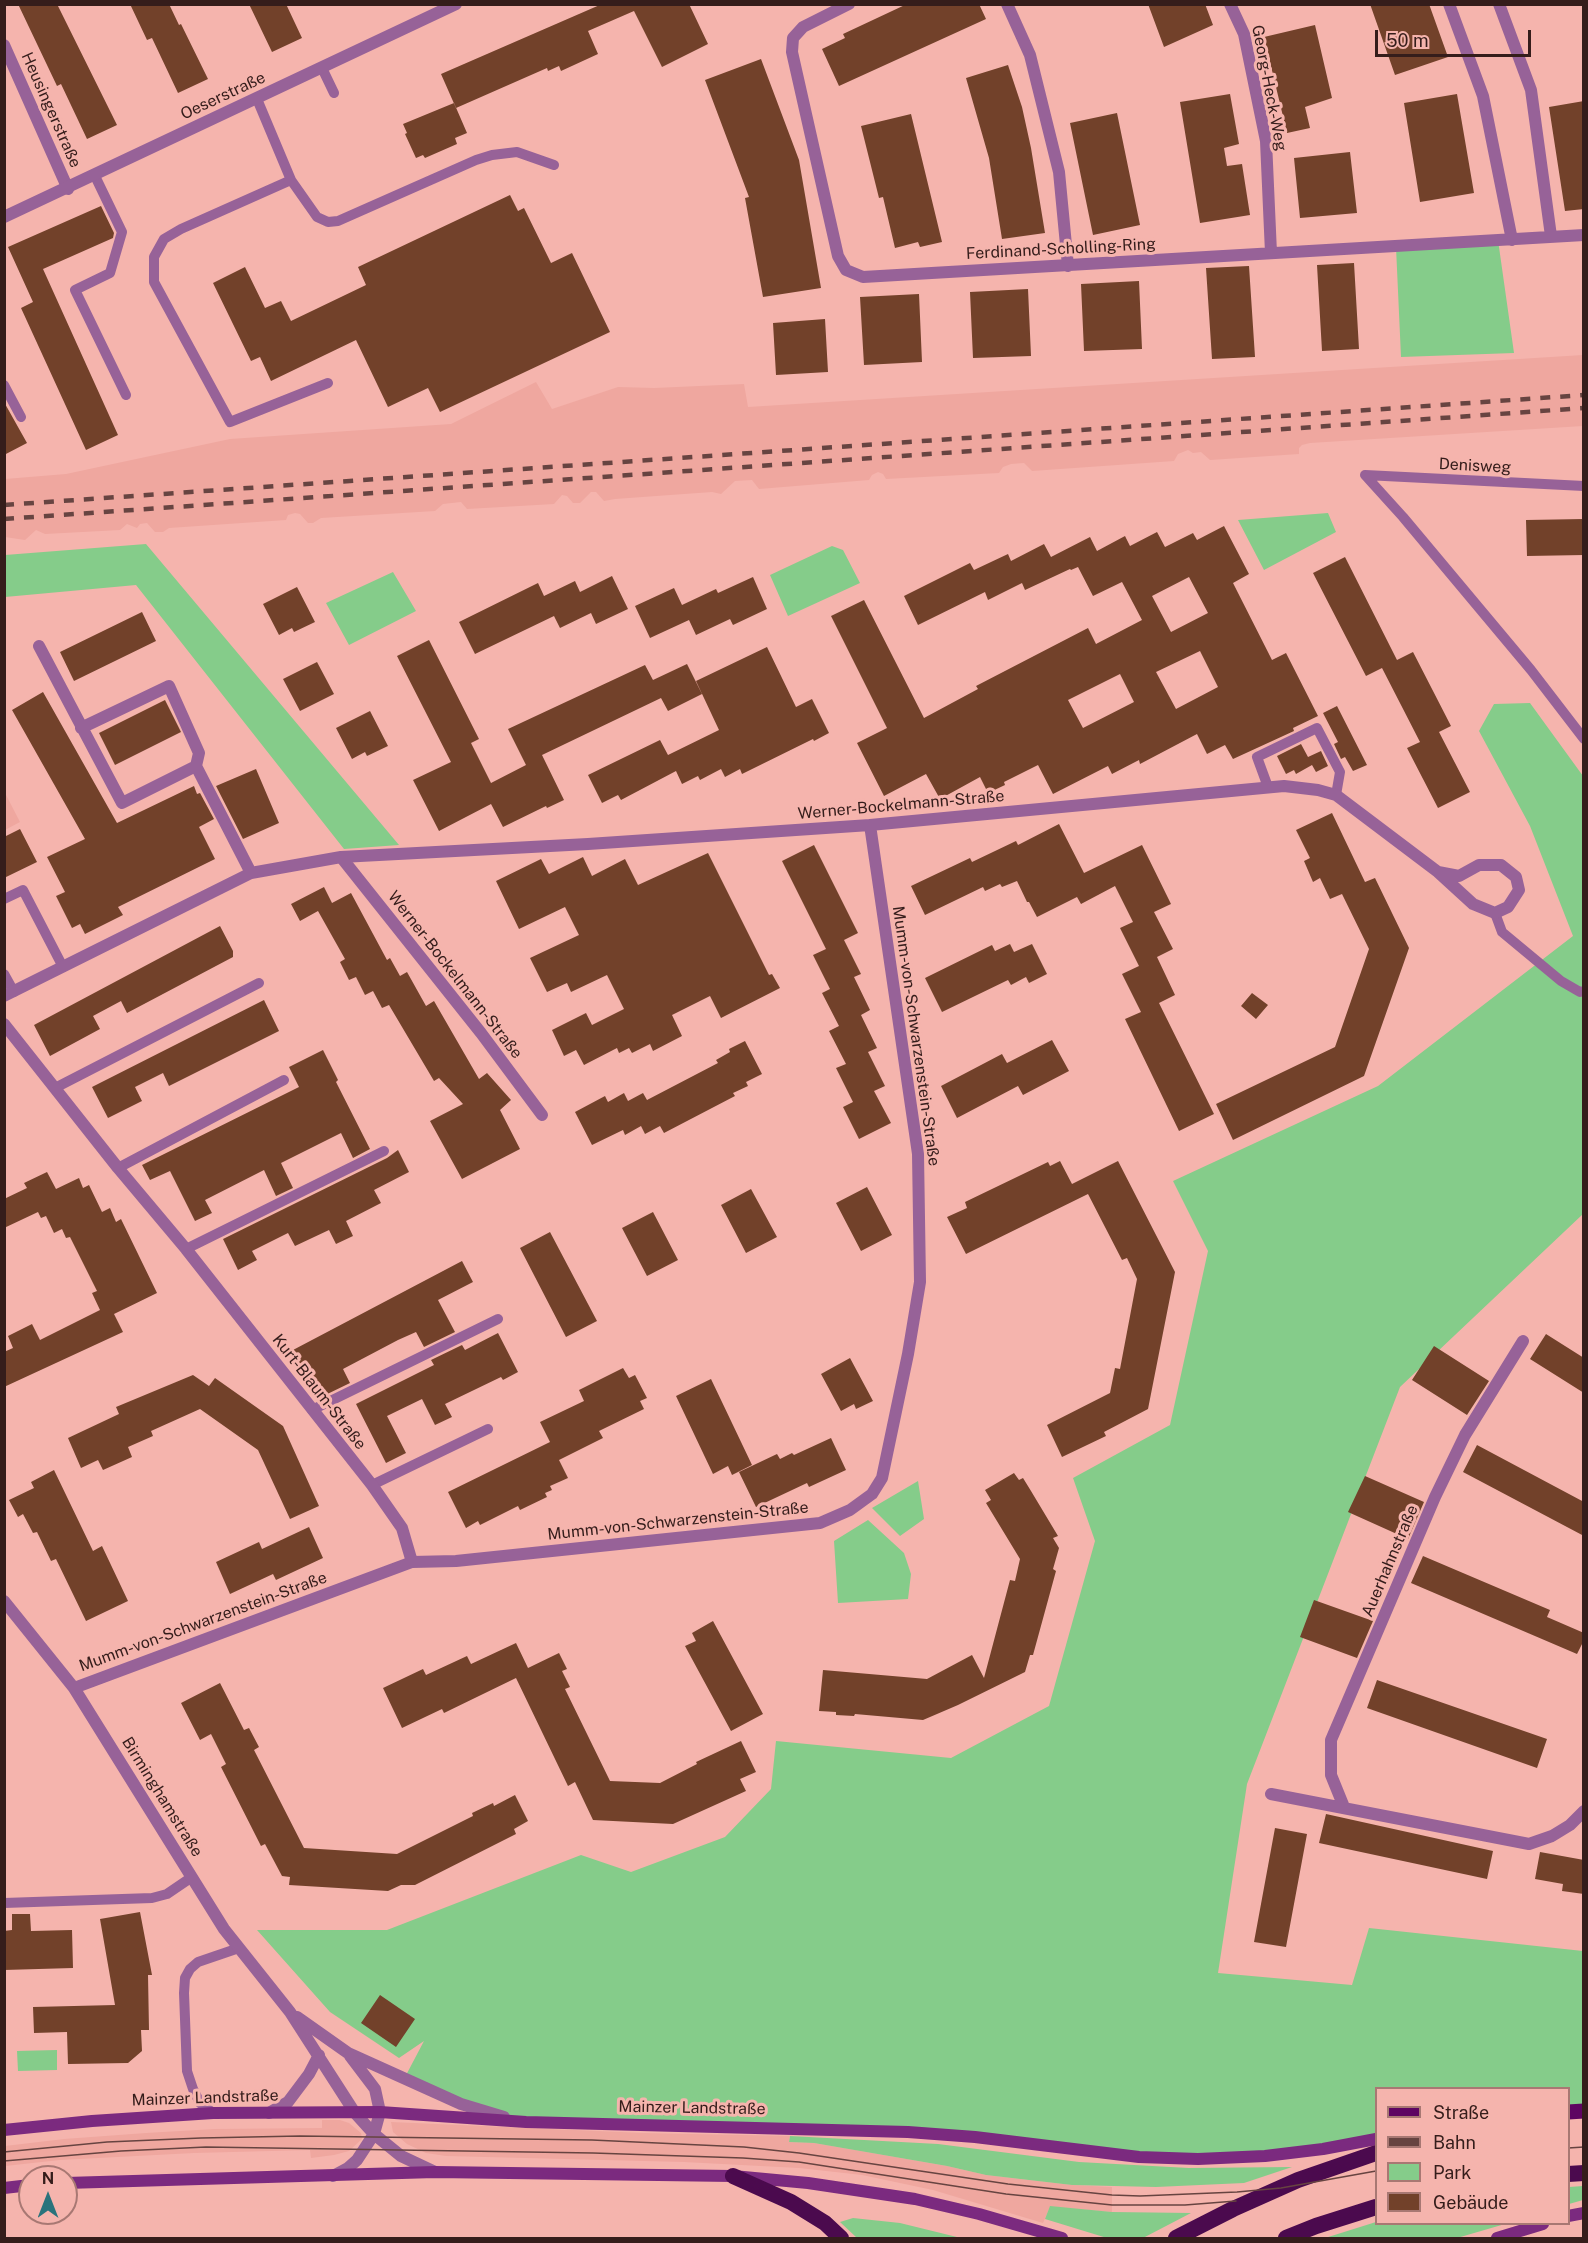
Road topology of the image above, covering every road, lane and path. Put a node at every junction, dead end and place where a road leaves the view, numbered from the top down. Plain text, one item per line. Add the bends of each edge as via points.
1 (456, 4) edge
2 (849, 4) edge
3 (1007, 4) edge
4 (1230, 4) edge
5 (1449, 4) edge
6 (1499, 4) edge
7 (4, 45) edge
8 (322, 68) junction
9 (334, 93) dead end
10 (257, 99) junction
11 (554, 165) dead end
12 (95, 176) junction
13 (291, 180) junction
14 (68, 189) junction
15 (4, 217) edge
16 (1551, 236) junction
17 (1584, 236) edge
18 (1512, 240) junction
19 (1270, 253) junction
20 (1068, 266) junction
21 (328, 383) dead end
22 (4, 385) edge
23 (126, 395) dead end
24 (21, 417) dead end
25 (1584, 486) edge
26 (39, 646) dead end
27 (81, 728) junction
28 (1584, 739) edge
29 (196, 766) junction
30 (1268, 787) junction
31 (1336, 795) junction
32 (870, 825) junction
33 (341, 857) junction
34 (1438, 872) junction
35 (251, 873) junction
36 (4, 899) edge
37 (1495, 913) junction
38 (63, 967) junction
39 (4, 974) edge
40 (259, 983) dead end
41 (1584, 991) edge
42 (9, 994) edge
43 (4, 1024) edge
44 (284, 1080) dead end
45 (55, 1088) junction
46 (542, 1115) dead end
47 (384, 1151) dead end
48 (118, 1168) junction
49 (186, 1249) junction
50 (498, 1319) dead end
51 (1523, 1341) dead end
52 (312, 1410) junction
53 (488, 1429) dead end
54 (372, 1485) junction
55 (412, 1562) junction
56 (4, 1601) edge
57 (74, 1688) junction
58 (1271, 1794) dead end
59 (1344, 1807) junction
60 (1584, 1811) edge
61 (192, 1877) junction
62 (4, 1903) edge
63 (239, 1948) junction
64 (290, 2012) junction
65 (348, 2053) junction
66 (319, 2055) junction
67 (380, 2112) junction
68 (213, 2113) junction
69 (269, 2113) junction
70 (356, 2113) junction
71 (526, 2122) junction
72 (4, 2130) edge
73 (374, 2134) junction
74 (1375, 2139) edge
75 (1375, 2154) edge
76 (435, 2172) junction
77 (733, 2176) junction
78 (332, 2177) junction
79 (78, 2183) edge
80 (1375, 2208) edge
81 (1537, 2225) edge
82 (841, 2238) edge
83 (1062, 2238) edge
84 (1176, 2238) edge
85 (1286, 2238) edge
86 (1497, 2238) edge

1 - 8 street, Oeserstraße
2 - 20 street, Ferdinand-Scholling-Ring via 803,27 793,38 792,52 838,256 846,270 863,278
3 - 20 street via 1030,55 1059,172
4 - 19 street, Georg-Heck-Weg via 1244,34 1266,141
5 - 18 street via 1483,96
6 - 16 street via 1530,90
7 - 14 street, Heusingerstraße
8 - 9 lane
8 - 10 street, Oeserstraße
10 - 12 street, Oeserstraße
10 - 13 lane
11 - 13 lane via 517,152 492,155 328,222 317,217
12 - 14 street, Oeserstraße
12 - 23 lane via 122,232 110,273 75,290
13 - 21 lane via 164,239 154,257 154,282 230,422
14 - 15 street, Oeserstraße
16 - 17 street, Ferdinand-Scholling-Ring
16 - 18 street, Ferdinand-Scholling-Ring
18 - 19 street, Ferdinand-Scholling-Ring
19 - 20 street, Ferdinand-Scholling-Ring
22 - 24 lane
25 - 28 lane, Denisweg via 1365,475 1531,670
26 - 27 street
27 - 29 street via 122,803
27 - 29 street via 169,686 199,753
29 - 35 street
30 - 31 street, Werner-Bockelmann-Straße
30 - 31 lane via 1257,757 1317,728 1340,772
30 - 32 street, Werner-Bockelmann-Straße
31 - 34 street, Werner-Bockelmann-Straße
32 - 33 street, Werner-Bockelmann-Straße
32 - 55 street, Mumm-von-Schwarzenstein-Straße via 918,1154 920,1282 879,1486 850,1510 820,1523 456,1561
33 - 35 street, Werner-Bockelmann-Straße
33 - 46 street, Werner-Bockelmann-Straße
34 - 37 street, Werner-Bockelmann-Straße via 1473,904
34 - 37 street via 1460,876 1479,865 1501,865 1516,877 1519,890 1508,907
35 - 38 street, Werner-Bockelmann-Straße
36 - 38 lane via 23,890
37 - 41 lane via 1502,932 1561,981
38 - 42 street, Werner-Bockelmann-Straße
39 - 42 lane
40 - 45 lane
43 - 45 street, Kurt-Blaum-Straße
44 - 48 lane
45 - 48 street, Kurt-Blaum-Straße
47 - 49 lane
48 - 49 street, Kurt-Blaum-Straße
49 - 52 street, Kurt-Blaum-Straße
50 - 52 lane
51 - 59 street, Auerhahnstraße via 1465,1435 1435,1497 1331,1740 1331,1775
52 - 54 street, Kurt-Blaum-Straße
53 - 54 lane
54 - 55 street, Kurt-Blaum-Straße via 402,1528
55 - 57 street, Mumm-von-Schwarzenstein-Straße
56 - 57 street, Birminghamstraße
57 - 61 street, Birminghamstraße
58 - 59 street
59 - 60 street via 1529,1844 1552,1836
61 - 62 lane via 167,1894 152,1898
61 - 63 street, Birminghamstraße
63 - 64 street, Birminghamstraße
63 - 68 lane via 198,1962 185,1978 187,2071 200,2103
64 - 65 street, Birminghamstraße
64 - 66 street, Birminghamstraße
65 - 67 street, Birminghamstraße via 375,2089
65 - 71 street, Birminghamstraße via 461,2104
66 - 69 street via 288,2102
66 - 70 street, Birminghamstraße
67 - 70 main road, Mainzer Landstraße
67 - 71 main road, Mainzer Landstraße
67 - 73 street
68 - 69 main road, Mainzer Landstraße
68 - 72 main road, Mainzer Landstraße
69 - 70 main road, Mainzer Landstraße
70 - 73 street, Birminghamstraße
71 - 74 main road, Mainzer Landstraße via 908,2132 1139,2157 1198,2159 1265,2156
73 - 76 street, Birminghamstraße via 400,2156
73 - 78 street via 357,2160
75 - 84 highway via 1299,2180
76 - 77 main road
76 - 78 main road
77 - 82 highway via 791,2202
77 - 83 main road via 915,2199
78 - 79 main road
80 - 85 highway
81 - 86 main road

